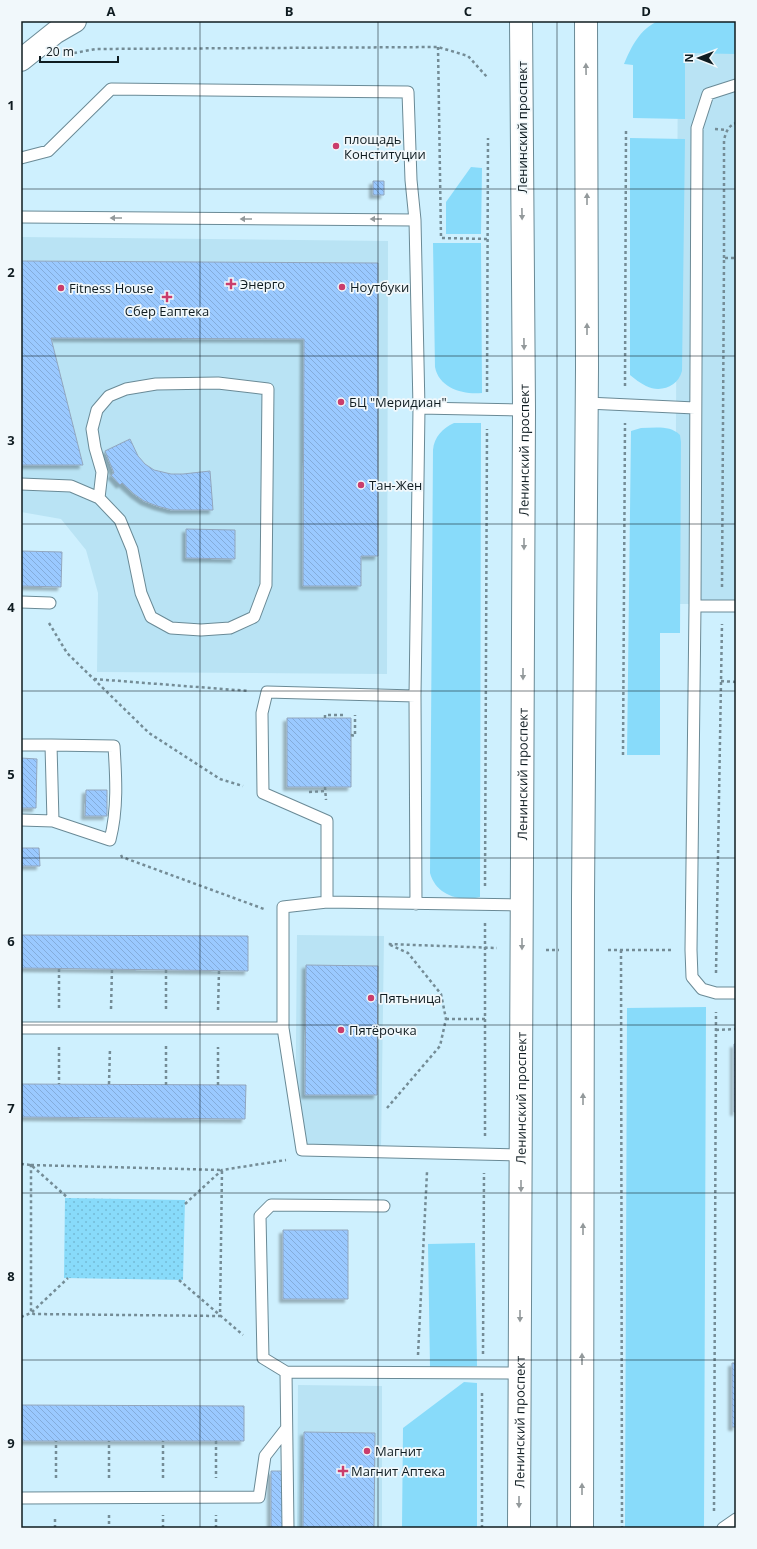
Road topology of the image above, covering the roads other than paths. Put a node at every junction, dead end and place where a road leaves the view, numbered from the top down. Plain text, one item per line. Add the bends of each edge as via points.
1 (75, 21) edge
2 (521, 21) edge
3 (586, 21) edge
4 (21, 60) edge
5 (736, 85) edge
6 (21, 158) edge
7 (21, 217) edge
8 (415, 220) junction
9 (587, 403) junction
10 (419, 408) junction
11 (695, 408) junction
12 (524, 410) junction
13 (21, 484) edge
14 (99, 498) junction
15 (21, 602) edge
16 (50, 603) dead end
17 (695, 606) junction
18 (736, 606) edge
19 (415, 696) junction
20 (21, 745) edge
21 (50, 745) junction
22 (21, 820) edge
23 (53, 821) junction
24 (327, 902) junction
25 (416, 904) junction
26 (522, 905) junction
27 (736, 993) edge
28 (21, 1028) edge
29 (283, 1028) junction
30 (521, 1155) junction
31 (384, 1206) dead end
32 (286, 1372) junction
33 (520, 1373) junction
34 (286, 1429) junction
35 (21, 1498) edge
36 (736, 1519) edge
37 (288, 1528) edge
38 (519, 1528) edge
39 (582, 1528) edge
40 (724, 1528) edge

1 - 4 main road via 56,32
2 -> 12 main road, Ленинский проспект
9 -> 3 main road
5 - 11 lane via 708,94 697,128
6 - 8 lane via 48,151 111,89 408,92
8 -> 7 lane
8 - 10 lane
9 - 11 lane
39 -> 9 main road
10 - 12 lane
10 - 19 lane
11 - 17 lane
12 -> 26 main road, Ленинский проспект
13 - 14 lane via 72,486
14 - 14 lane via 120,520 132,549 141,593 151,617 171,628 201,630 230,628 254,617 266,585 268,389 218,383 156,384 126,389 110,396 97,410 92,428 102,472
15 - 16 lane
17 - 18 lane
17 - 27 lane via 692,978 702,989 716,993
19 - 24 lane via 267,692 262,713 263,793 327,821
19 - 25 lane
20 - 21 lane
21 - 23 lane
21 - 23 lane via 114,746 116,772 115,823 110,840
22 - 23 lane
24 - 25 lane
24 - 29 lane via 283,907
25 - 26 lane
26 -> 30 main road, Ленинский проспект
28 - 29 lane
29 - 30 lane via 302,1150
30 -> 33 main road, Ленинский проспект
31 - 32 lane via 271,1206 260,1216 263,1358
32 - 33 lane
32 - 34 lane
33 -> 38 main road, Ленинский проспект
34 - 35 lane via 265,1456 259,1497
34 - 37 lane
36 - 40 lane

